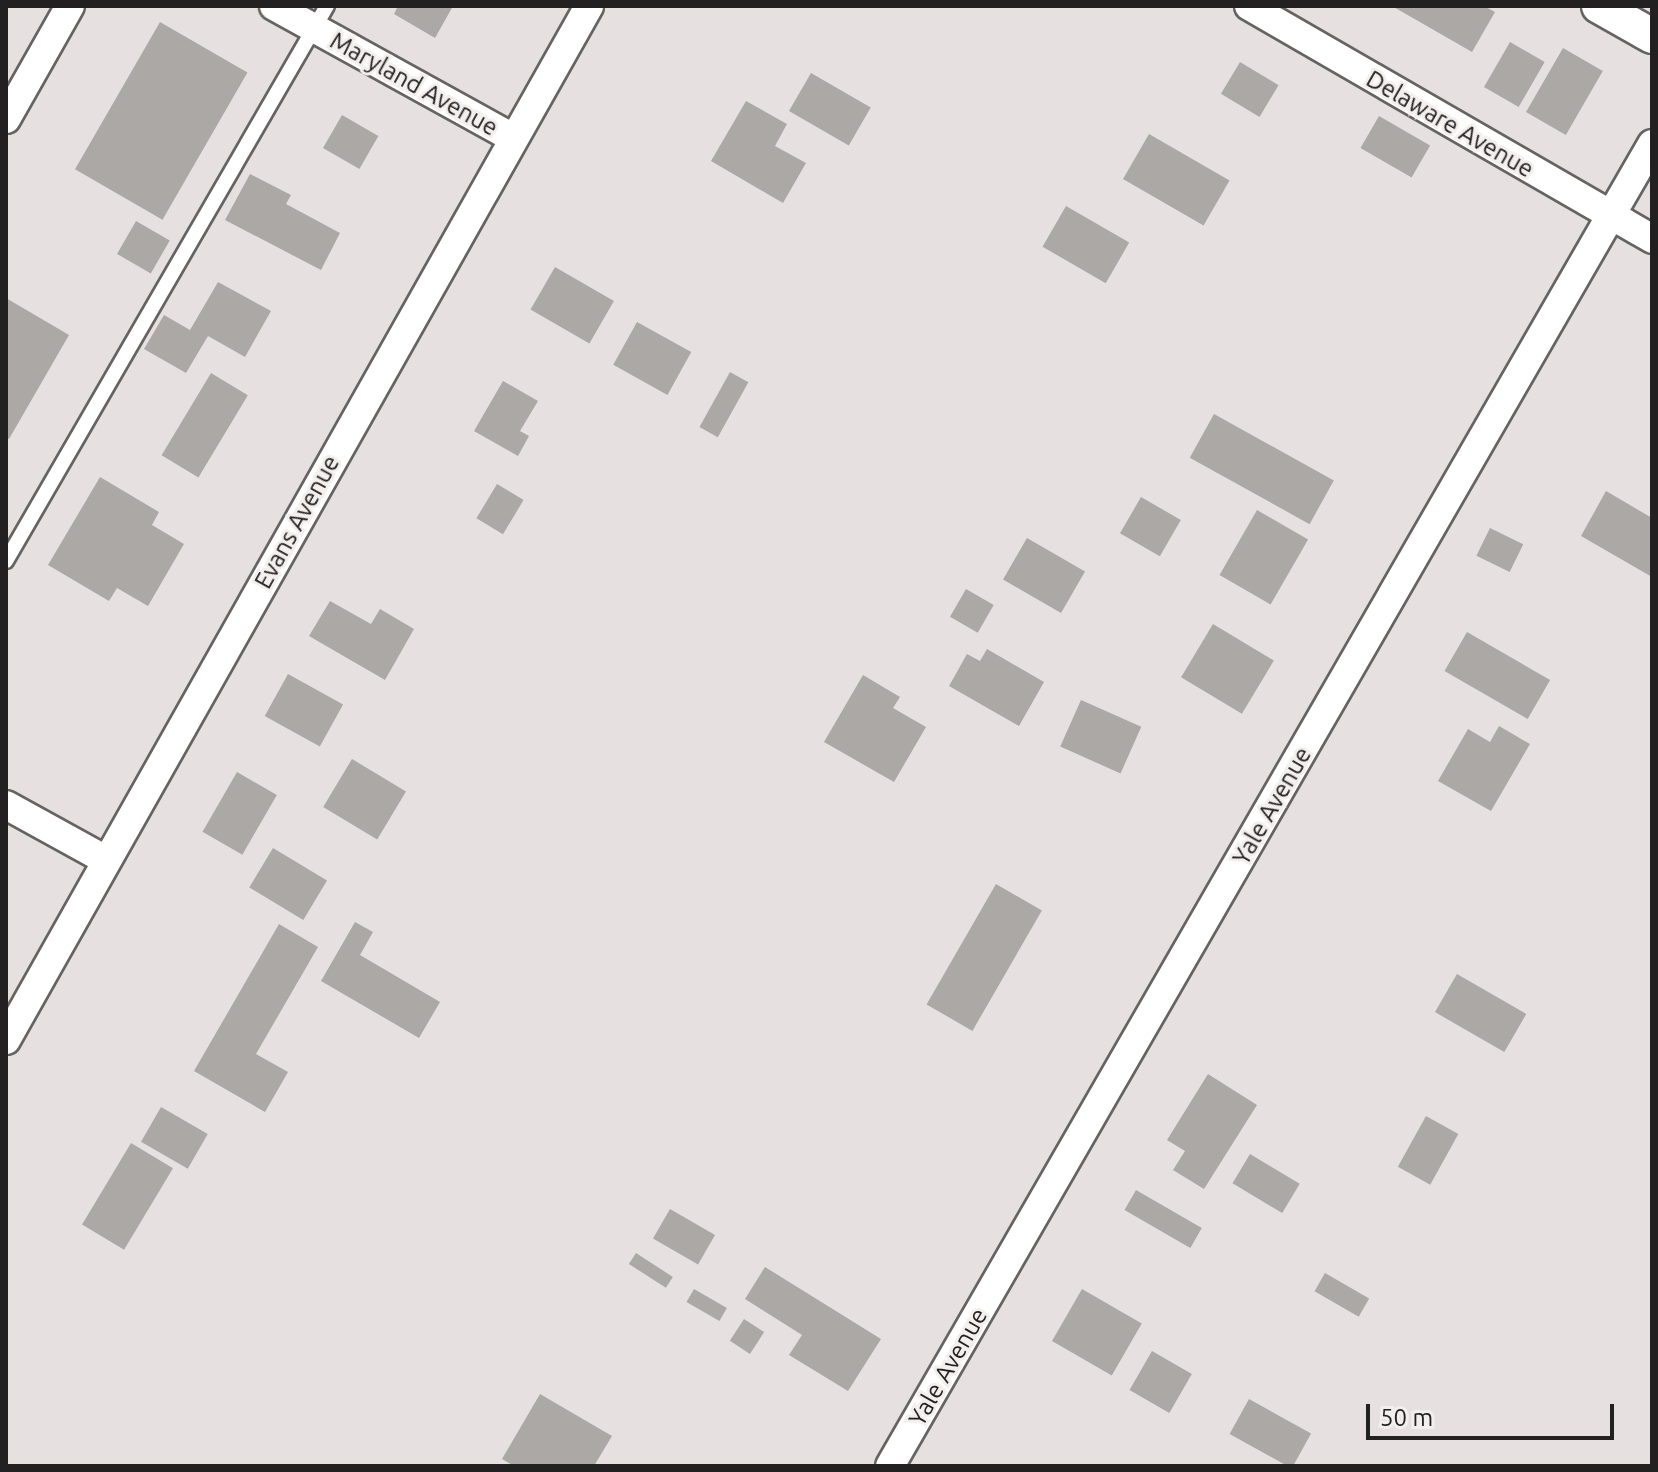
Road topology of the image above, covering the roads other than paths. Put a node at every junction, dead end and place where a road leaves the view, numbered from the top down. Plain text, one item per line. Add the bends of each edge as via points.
1 (70, 6) edge
2 (274, 6) edge
3 (589, 6) edge
4 (1249, 6) edge
5 (1599, 6) edge
6 (320, 17) edge
7 (1652, 36) edge
8 (6, 119) edge
9 (513, 138) junction
10 (1652, 144) edge
11 (1611, 217) junction
12 (1652, 239) edge
13 (6, 561) edge
14 (6, 805) edge
15 (106, 860) junction
16 (6, 1040) edge
17 (890, 1466) edge

1 - 8 street
2 - 6 street, Maryland Avenue
3 - 9 street, Evans Avenue
4 - 11 street, Delaware Avenue
5 - 7 street
6 - 9 street, Maryland Avenue
6 - 13 lane
9 - 15 street, Evans Avenue
10 - 11 street, Yale Avenue
11 - 12 street, Delaware Avenue
11 - 17 street, Yale Avenue
14 - 15 street
15 - 16 street, Evans Avenue

